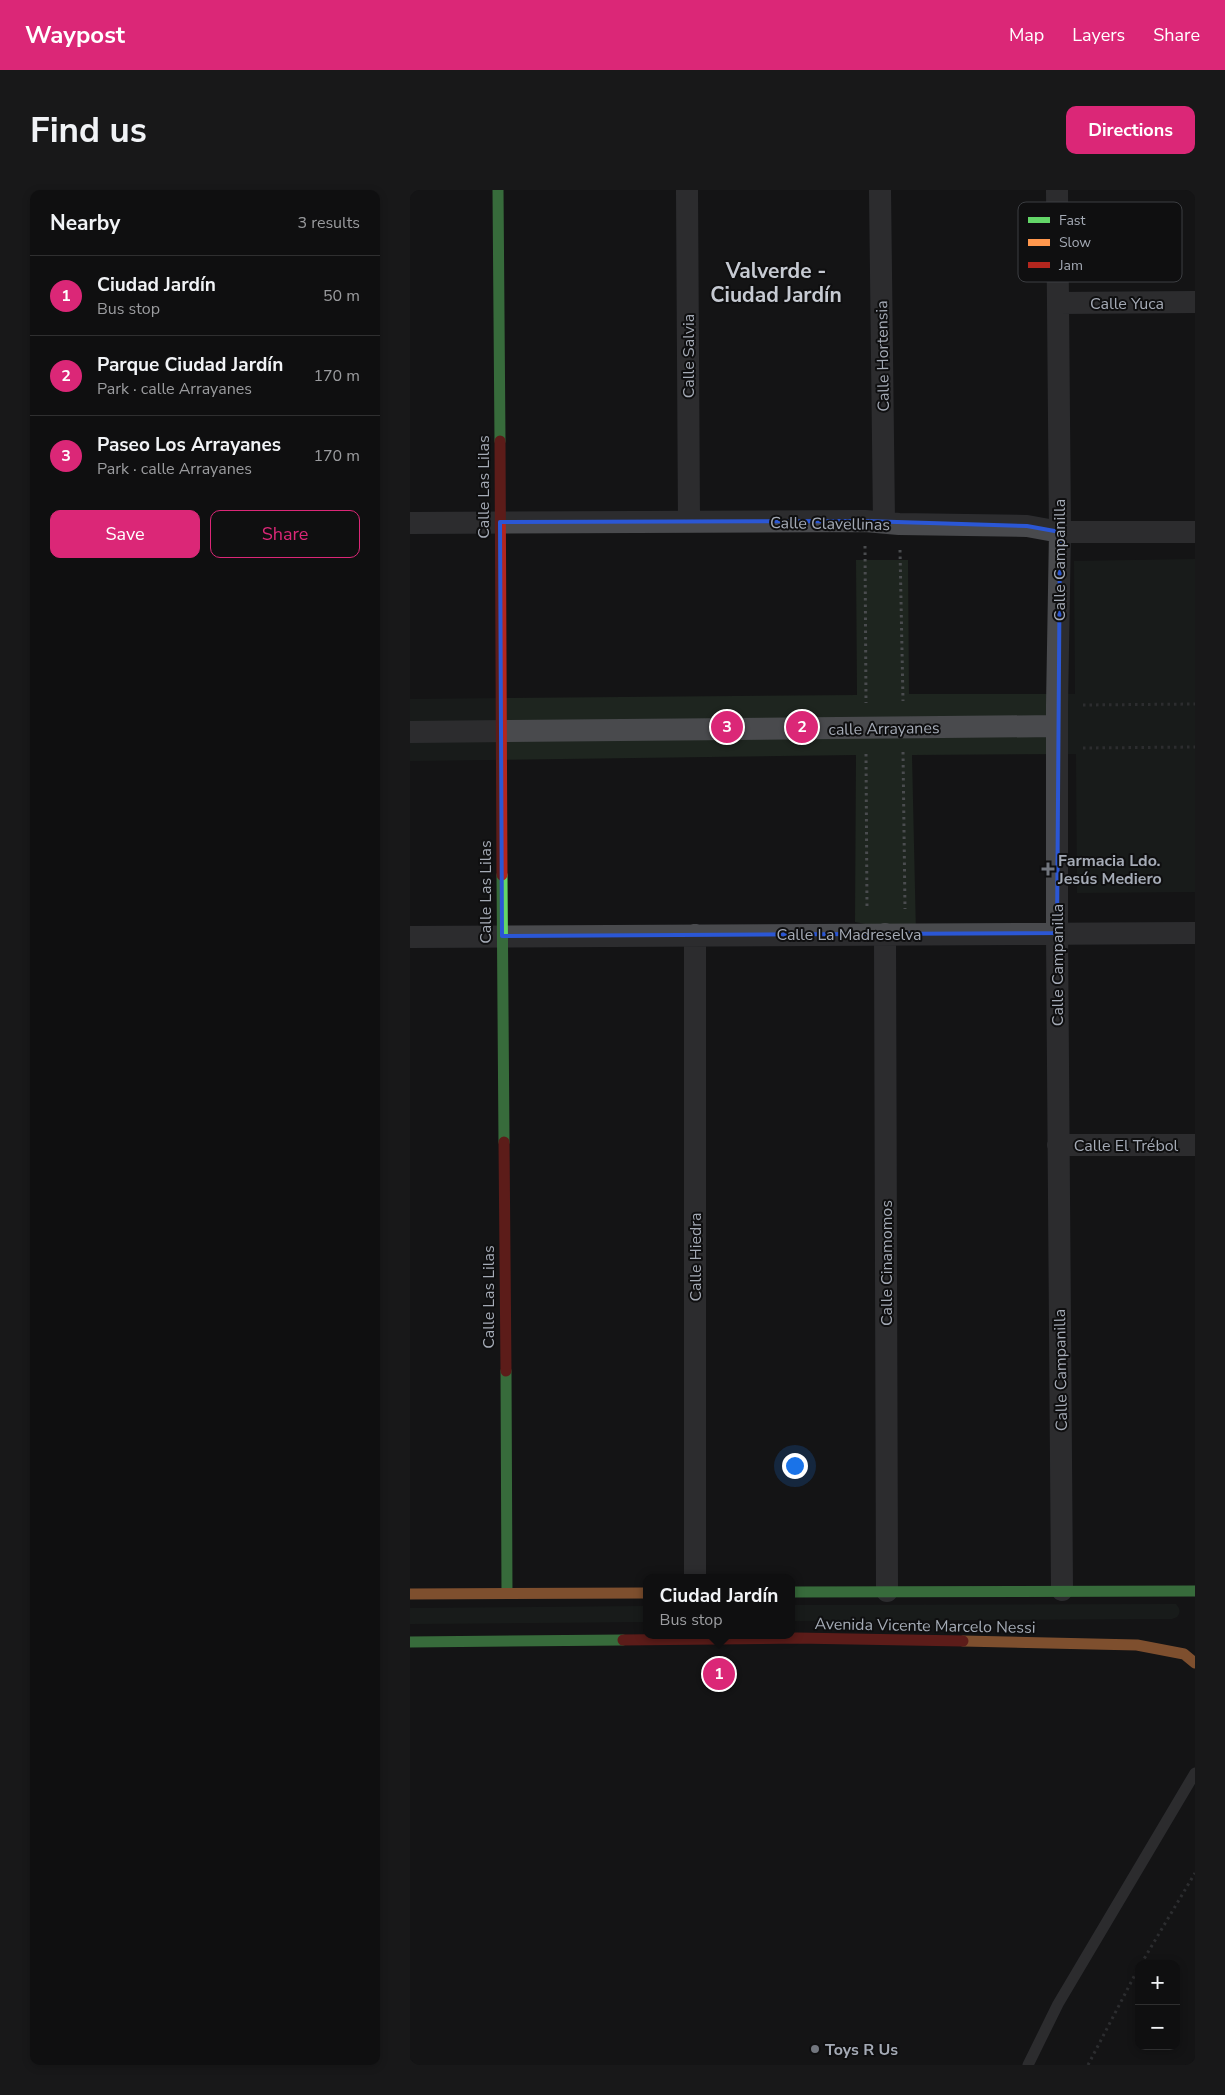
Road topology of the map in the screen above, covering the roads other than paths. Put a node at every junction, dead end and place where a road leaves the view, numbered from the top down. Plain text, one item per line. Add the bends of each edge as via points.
1 (498, 190) edge
2 (687, 190) edge
3 (880, 190) edge
4 (1058, 282) edge
5 (1195, 302) edge
6 (1058, 303) junction
7 (500, 522) junction
8 (689, 522) junction
9 (884, 522) junction
10 (410, 523) edge
11 (1060, 532) junction
12 (1195, 532) edge
13 (1057, 716) junction
14 (501, 731) junction
15 (410, 732) edge
16 (1195, 932) edge
17 (1057, 933) junction
18 (885, 934) junction
19 (696, 935) junction
20 (502, 936) junction
21 (410, 937) edge
22 (1058, 1145) junction
23 (1195, 1145) edge
24 (695, 1574) edge
25 (1062, 1590) junction
26 (887, 1591) junction
27 (1195, 1591) edge
28 (643, 1592) edge
29 (795, 1592) edge
30 (507, 1593) junction
31 (410, 1594) edge
32 (795, 1638) edge
33 (700, 1639) edge
34 (410, 1642) edge
35 (1195, 1662) edge
36 (1195, 1773) edge
37 (1028, 2065) edge

1 - 7 main road, Calle Las Lilas
2 - 8 street, Calle Salvia
3 - 9 street, Calle Hortensia
4 - 6 street, Calle Campanilla
5 - 6 street, Calle Yuca
6 - 11 street, Calle Campanilla
7 - 8 street, Calle Clavellinas
7 - 10 street, Calle Clavellinas
7 - 14 main road, Calle Las Lilas
8 - 9 street, Calle Clavellinas
9 - 11 street, Calle Clavellinas via 1027,526
11 - 12 street, Calle Clavellinas
11 - 13 street, Calle Campanilla
13 - 14 street, calle Arrayanes
13 - 17 street, Calle Campanilla
14 - 15 street, calle Arrayanes
14 - 20 main road, Calle Las Lilas
16 - 17 street, Calle La Madreselva
17 - 18 street, Calle La Madreselva
17 - 22 street, Calle Campanilla
18 - 19 street, Calle La Madreselva
18 - 26 street, Calle Cinamomos
19 - 20 street, Calle La Madreselva
19 - 24 street, Calle Hiedra
20 - 21 street, Calle La Madreselva
20 - 30 main road, Calle Las Lilas
22 - 23 street, Calle El Trébol
22 - 25 street, Calle Campanilla
25 - 26 main road, Avenida Vicente Marcelo Nessi
25 - 27 main road, Avenida Vicente Marcelo Nessi
26 - 29 main road, Avenida Vicente Marcelo Nessi
28 - 30 main road
30 - 31 main road
32 - 35 main road, Avenida Vicente Marcelo Nessi via 1137,1645 1184,1654
33 - 34 main road, Avenida Vicente Marcelo Nessi
36 - 37 lane via 1058,2004

